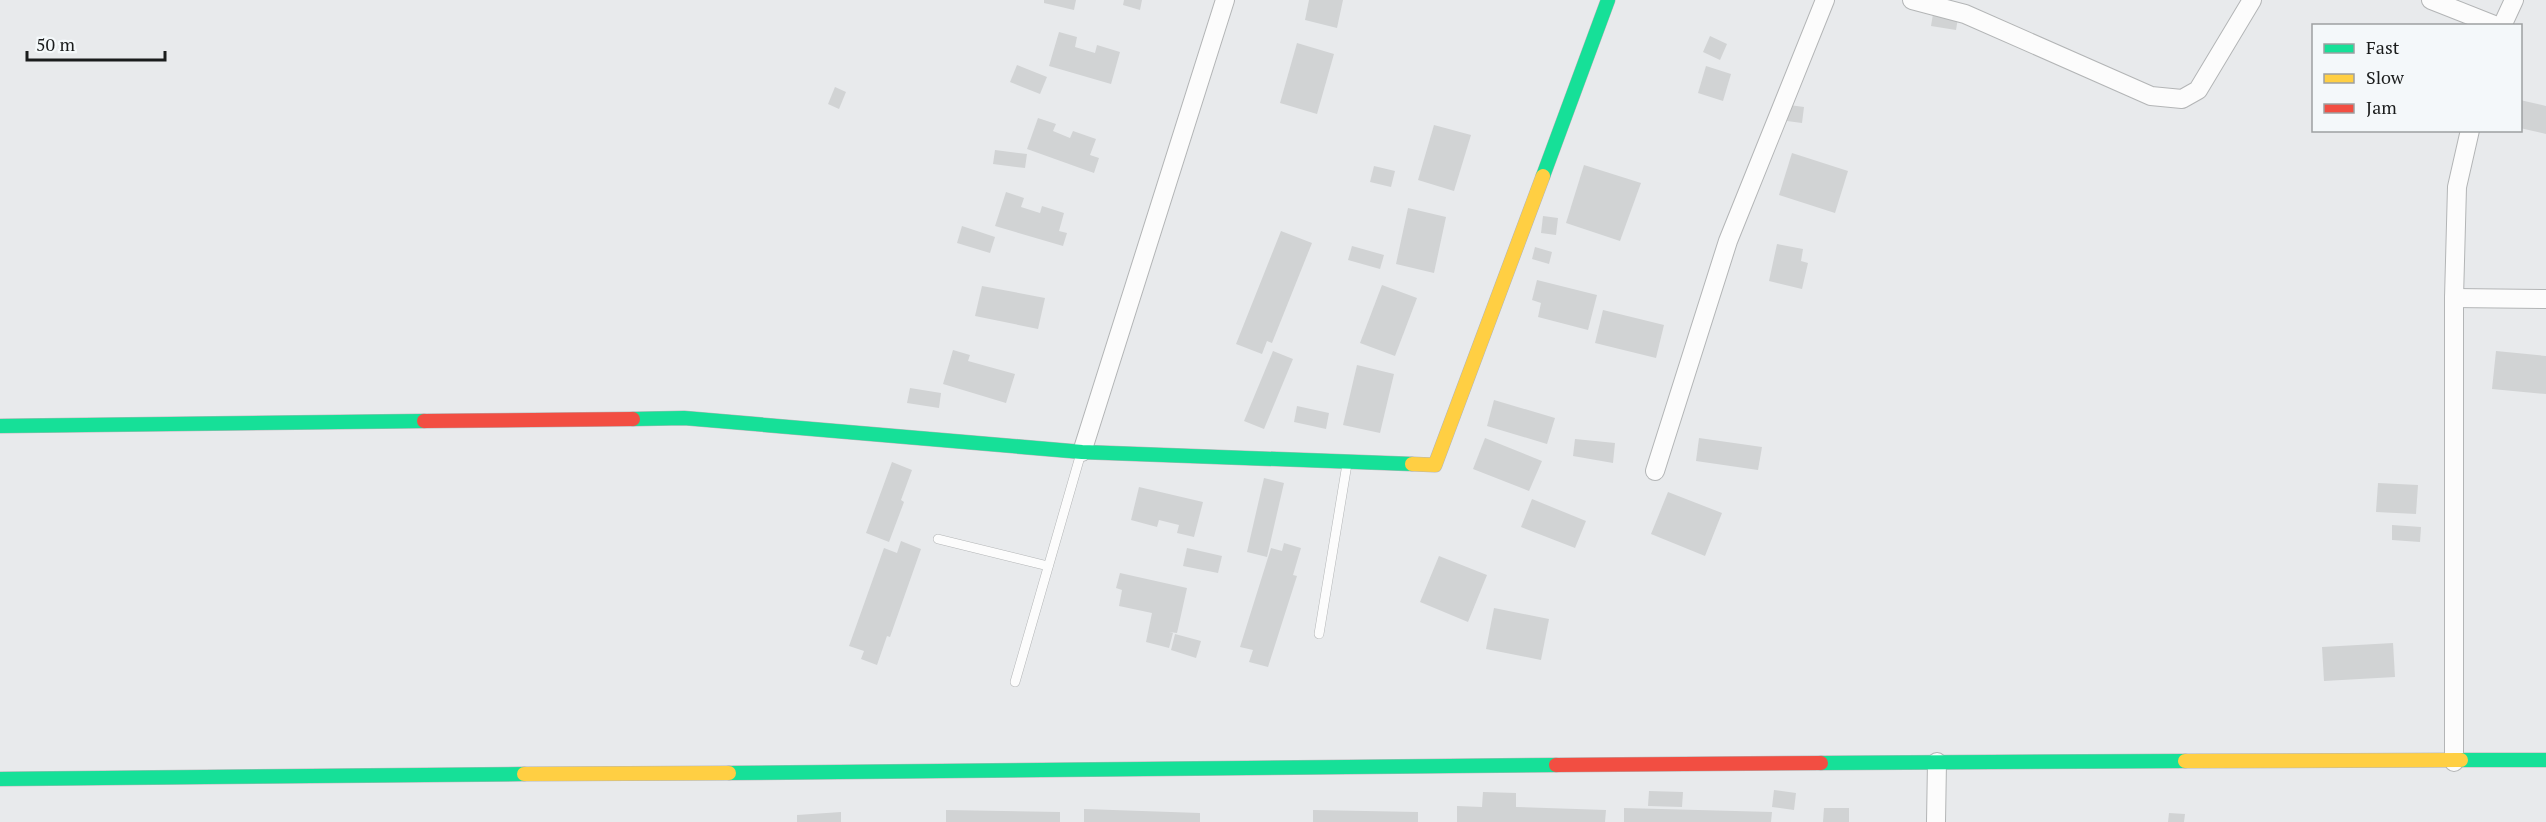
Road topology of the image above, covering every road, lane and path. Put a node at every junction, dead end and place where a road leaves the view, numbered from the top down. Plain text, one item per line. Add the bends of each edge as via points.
1 (1225, 0) edge
2 (1608, 0) edge
3 (1825, 0) edge
4 (1912, 0) edge
5 (2252, 0) edge
6 (2431, 0) edge
7 (2514, 0) edge
8 (2494, 24) edge
9 (2500, 24) edge
10 (2470, 132) edge
11 (2454, 298) junction
12 (2546, 299) edge
13 (0, 426) edge
14 (1082, 452) junction
15 (1348, 462) junction
16 (1655, 471) dead end
17 (938, 539) dead end
18 (1048, 566) junction
19 (1319, 634) dead end
20 (1015, 681) dead end
21 (2546, 760) edge
22 (1937, 762) junction
23 (2454, 762) junction
24 (0, 779) edge
25 (1936, 822) edge

1 - 14 street
2 - 15 street via 1435,465
3 - 16 street via 1728,241
4 - 5 street via 1965,14 2151,96 2182,99 2198,90
6 - 8 street
7 - 9 street
10 - 11 street via 2457,187
11 - 12 street
11 - 23 street
13 - 14 street via 684,417
14 - 15 street
14 - 18 lane
15 - 19 lane
17 - 18 lane
18 - 20 lane
21 - 23 street
22 - 23 street
22 - 24 street
22 - 25 street

